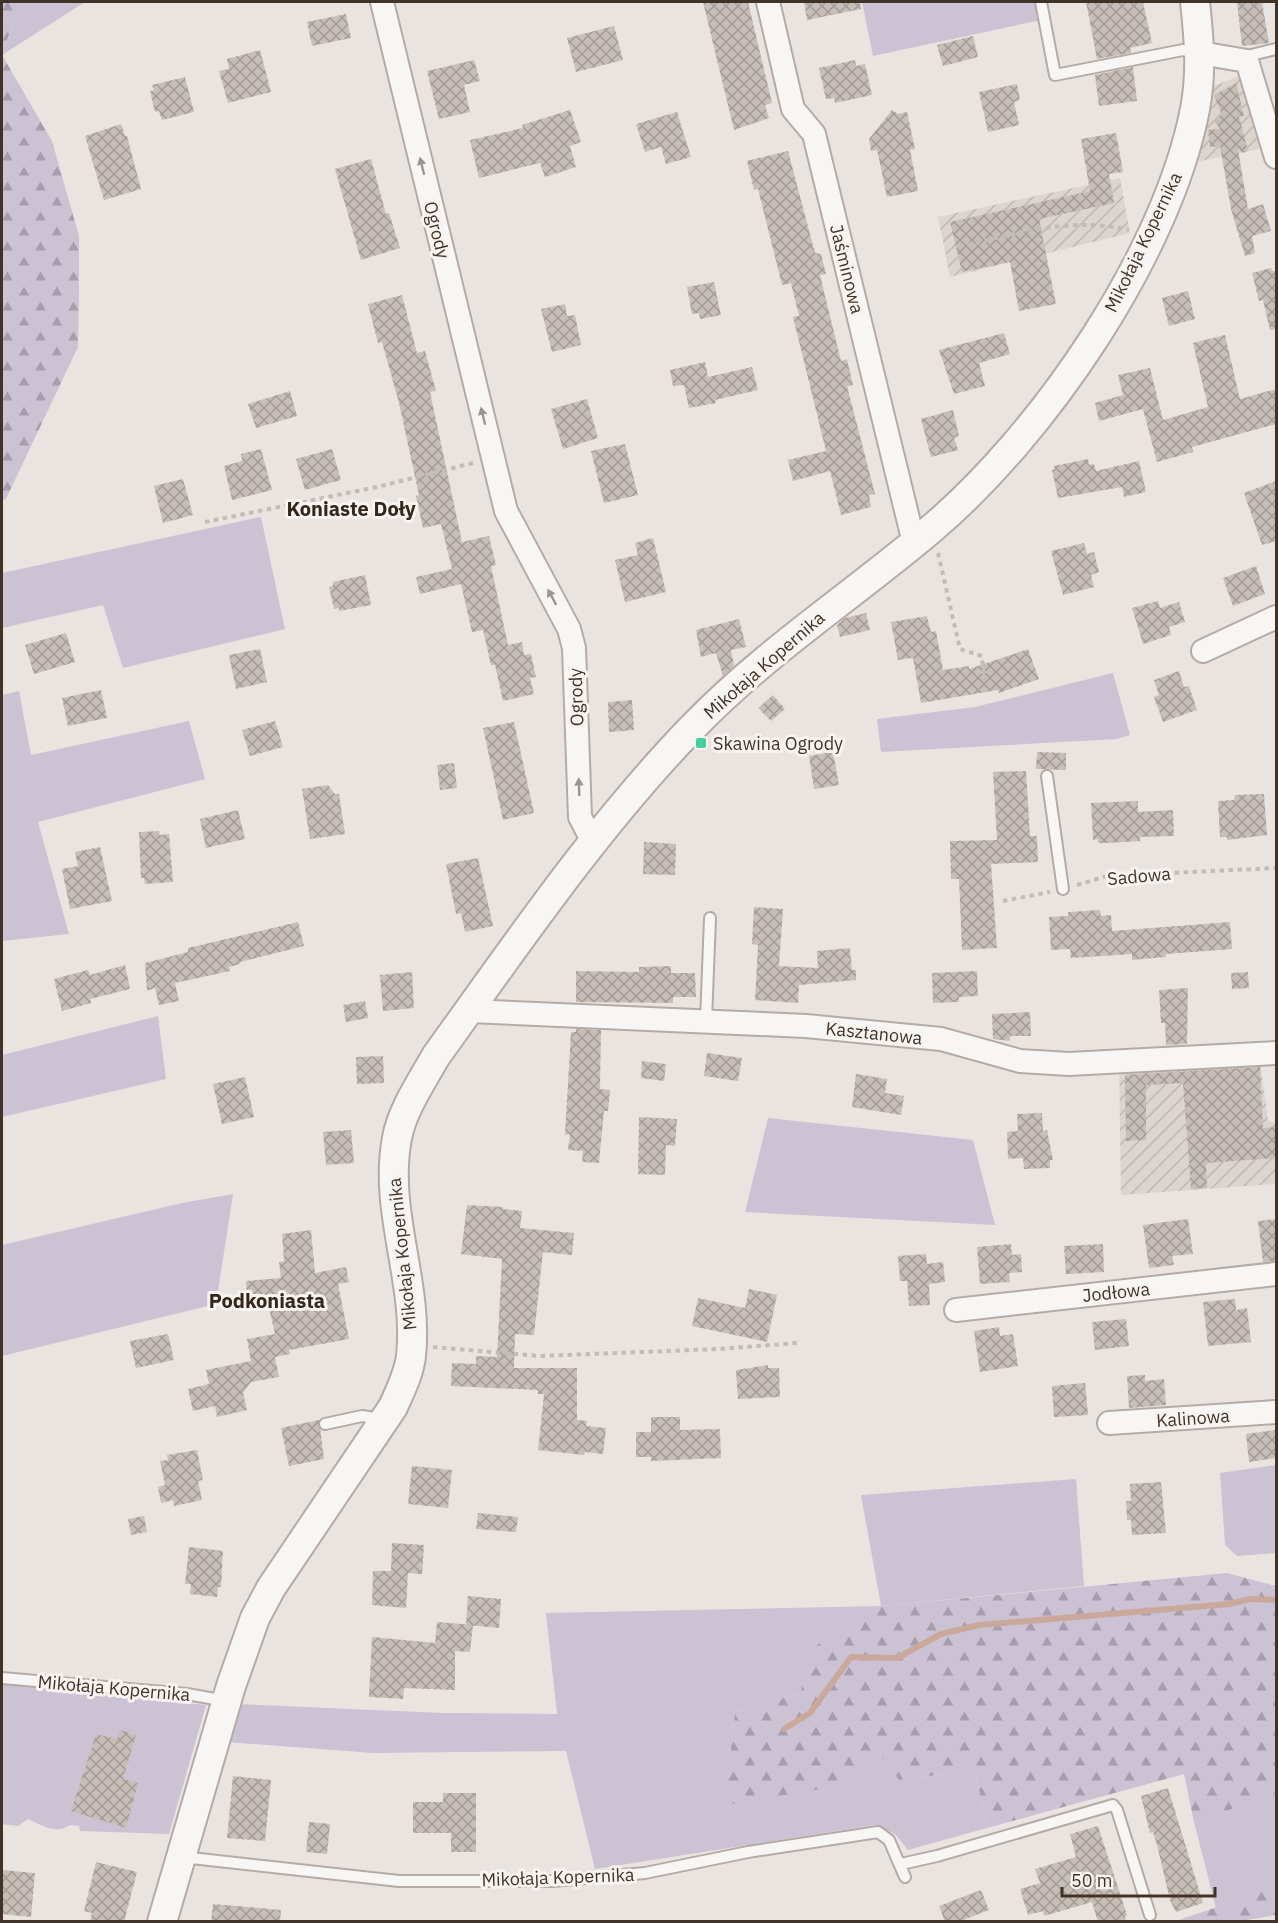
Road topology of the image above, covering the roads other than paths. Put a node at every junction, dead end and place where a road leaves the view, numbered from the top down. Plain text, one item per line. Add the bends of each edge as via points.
1 (382, 2) edge
2 (768, 2) edge
3 (1041, 2) edge
4 (1195, 2) edge
5 (1276, 50) edge
6 (1200, 53) junction
7 (1233, 58) junction
8 (1276, 153) edge
9 (923, 536) junction
10 (1276, 617) edge
11 (1203, 651) dead end
12 (1047, 777) dead end
13 (593, 842) junction
14 (1063, 889) road end
15 (710, 918) dead end
16 (468, 1011) junction
17 (706, 1021) junction
18 (1276, 1053) edge
19 (1276, 1275) edge
20 (956, 1310) dead end
21 (1276, 1412) edge
22 (385, 1420) junction
23 (1109, 1423) dead end
24 (325, 1424) dead end
25 (2, 1678) edge
26 (227, 1701) junction
27 (182, 1857) junction
28 (901, 1864) junction
29 (905, 1877) dead end
30 (1150, 1916) dead end
31 (162, 1922) edge

13 -> 1 street, Ogrody via 580,817 574,648 568,629 506,511
2 - 9 street, Jaśminowa via 793,110 814,134
3 - 6 lane via 1055,75 1183,50
4 - 6 street, Mikołaja Kopernika
5 - 7 lane
6 - 7 street
6 - 9 street, Mikołaja Kopernika via 1195,109 1176,179 1124,289 1040,415 986,477
7 - 8 street via 1247,61
9 - 13 street, Mikołaja Kopernika via 726,693 624,801
10 - 11 street
12 - 14 lane
13 - 16 street, Mikołaja Kopernika
15 - 17 lane
16 - 17 street, Kasztanowa
16 - 22 street, Mikołaja Kopernika via 436,1056 397,1137 393,1180 410,1299 411,1345 406,1379
17 - 18 street, Kasztanowa via 941,1039 1020,1061 1069,1064
19 - 20 street, Jodłowa
21 - 23 street, Kalinowa
22 - 24 lane via 362,1416
22 - 26 street, Mikołaja Kopernika via 270,1588 255,1618
25 - 26 lane, Mikołaja Kopernika
26 - 27 street, Mikołaja Kopernika
27 - 28 lane, Mikołaja Kopernika via 399,1881 553,1881 645,1873 878,1832 889,1840
27 - 31 street, Mikołaja Kopernika
28 - 29 lane, Mikołaja Kopernika
28 - 30 lane via 1113,1805

